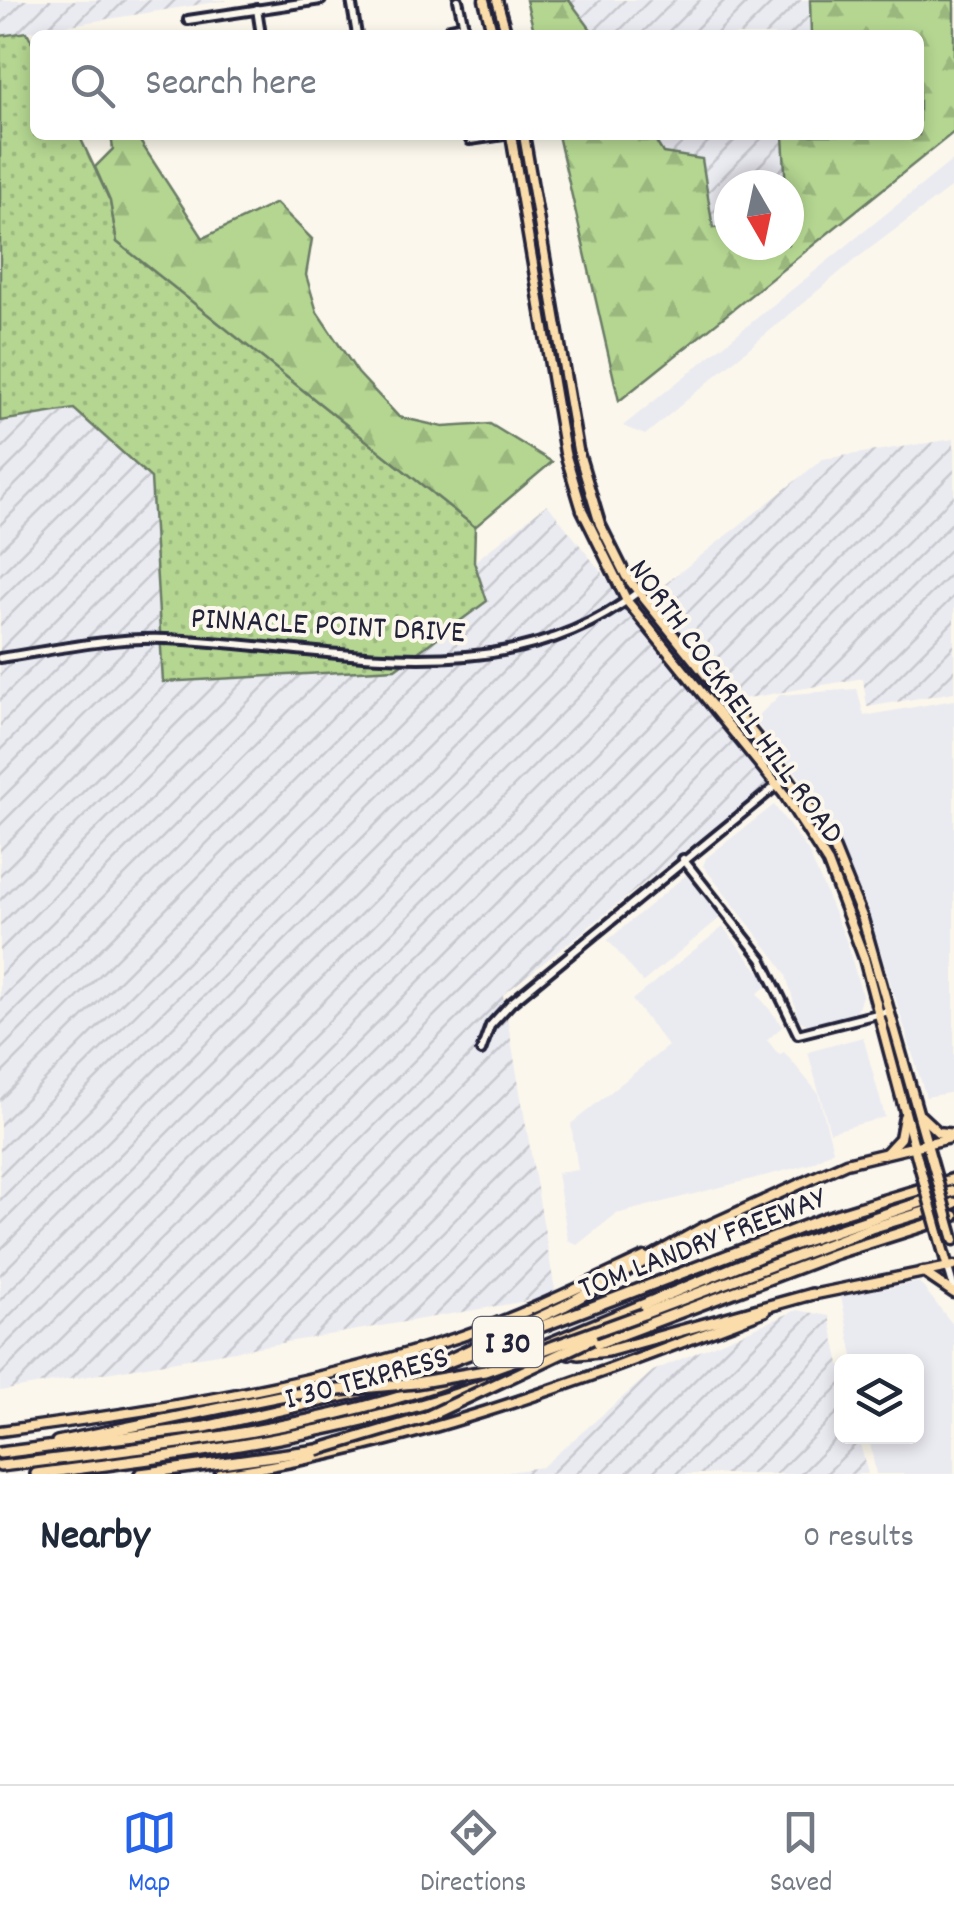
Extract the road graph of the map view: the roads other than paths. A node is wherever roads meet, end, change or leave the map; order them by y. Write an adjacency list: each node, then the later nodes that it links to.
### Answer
1 (321, 0): 6 (street)
2 (352, 0): 10 (street)
3 (458, 0): 8 (street)
4 (484, 0): 13 (main road)
5 (497, 0): 14 (main road)
6 (257, 9): 7 (street); 9 (street)
7 (188, 20)
8 (464, 25): 11 (street); 12 (street)
9 (260, 30)
10 (356, 30)
11 (450, 30)
12 (465, 30)
13 (493, 30)
14 (506, 30)
15 (509, 140): 18 (main road, NORTH COCKRELL HILL ROAD)
16 (525, 140): 17 (main road, NORTH COCKRELL HILL ROAD)
17 (638, 592): 18 (street, PINNACLE POINT DRIVE); 20 (main road, NORTH COCKRELL HILL ROAD)
18 (627, 601): 19 (street, PINNACLE POINT DRIVE); 21 (main road, NORTH COCKRELL HILL ROAD)
19 (0, 658)
20 (787, 778): 21 (street); 23 (main road, NORTH COCKRELL HILL ROAD)
21 (777, 785): 22 (street); 24 (main road, NORTH COCKRELL HILL ROAD)
22 (683, 859): 26 (street); 27 (street)
23 (855, 894): 24 (main road); 25 (main road, NORTH COCKRELL HILL ROAD)
24 (844, 898): 26 (main road, NORTH COCKRELL HILL ROAD)
25 (890, 1012): 26 (street); 28 (main road, NORTH COCKRELL HILL ROAD)
26 (879, 1014): 29 (main road, NORTH COCKRELL HILL ROAD)
27 (481, 1051)
28 (916, 1108): 30 (main road); 31 (main road, NORTH COCKRELL HILL ROAD)
29 (904, 1113): 32 (main road, NORTH COCKRELL HILL ROAD); 33 (main road)
30 (954, 1135): 31 (main road)
31 (927, 1144): 32 (main road); 37 (main road, NORTH COCKRELL HILL ROAD, bridge)
32 (914, 1147): 33 (main road); 40 (main road, NORTH COCKRELL HILL ROAD, bridge)
33 (883, 1155): 38 (main road)
34 (954, 1179): 46 (highway, TOM LANDRY FREEWAY / I 30)
35 (954, 1190): 50 (highway, I 30 TEXPRESS)
36 (954, 1204): 44 (highway)
37 (952, 1221): 39 (main road, NORTH COCKRELL HILL ROAD); 45 (highway, TOM LANDRY FREEWAY / I 30)
38 (704, 1227): 46 (highway); 47 (main road)
39 (954, 1240)
40 (951, 1267): 41 (main road); 42 (street, NORTH COCKRELL HILL ROAD)
41 (924, 1272): 42 (main road); 43 (main road)
42 (954, 1291)
43 (812, 1294): 45 (highway); 53 (main road)
44 (642, 1314): 48 (highway, bridge); 52 (highway, bridge)
45 (566, 1355): 51 (highway, TOM LANDRY FREEWAY / I 30)
46 (433, 1370): 48 (highway, TOM LANDRY FREEWAY / I 30)
47 (0, 1431)
48 (46, 1446): 49 (highway, TOM LANDRY FREEWAY / I 30)
49 (0, 1452)
50 (0, 1466)
51 (36, 1474)
52 (140, 1474)
53 (220, 1474)

